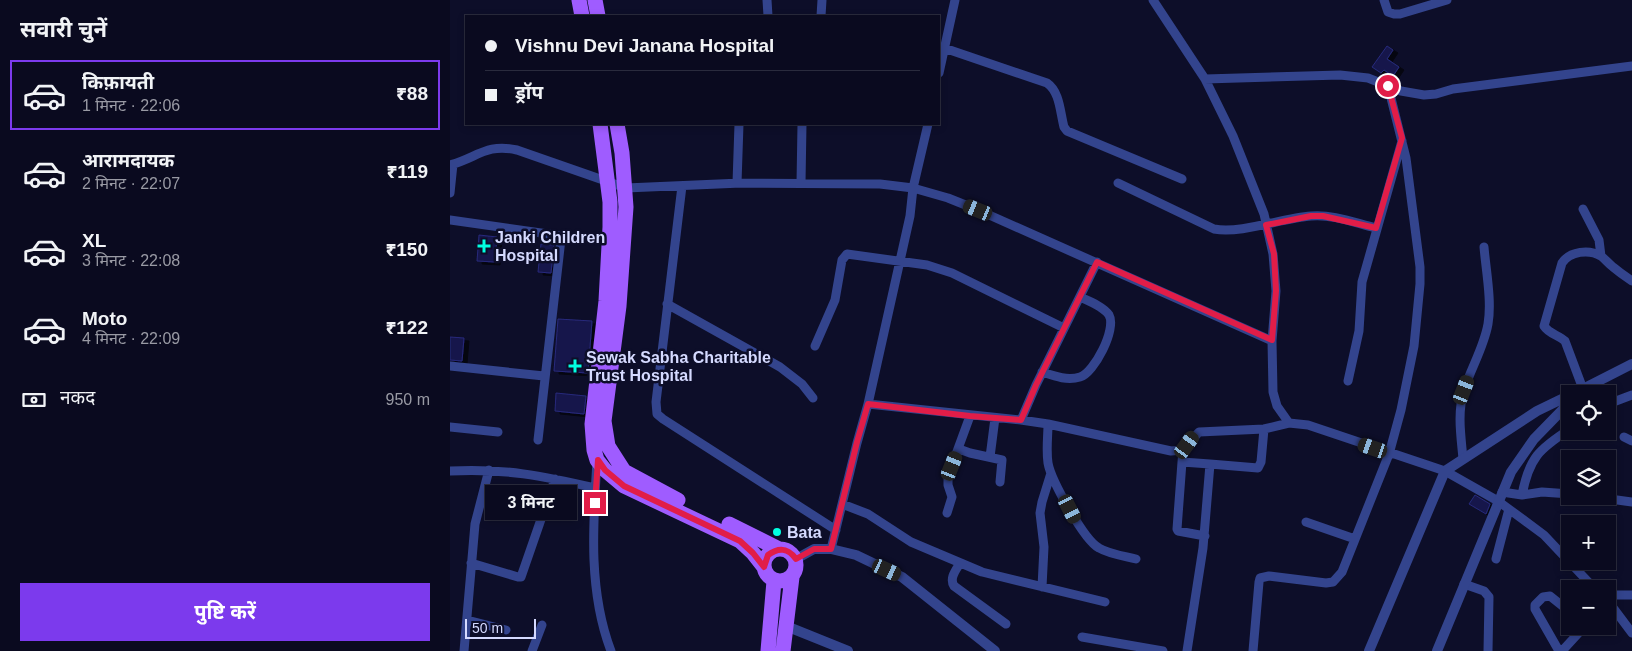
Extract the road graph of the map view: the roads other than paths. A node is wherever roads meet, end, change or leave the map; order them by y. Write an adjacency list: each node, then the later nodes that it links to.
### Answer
1 (579, 0): 9 (main road)
2 (594, 0): 10 (main road)
3 (767, 0): 11 (street)
4 (822, 0): 12 (street)
5 (955, 0): 13 (street)
6 (1153, 0): 16 (street)
7 (1384, 0): 8 (street)
8 (1446, 0)
9 (582, 15)
10 (598, 15)
11 (768, 15)
12 (821, 15)
13 (944, 48): 15 (street); 25 (street)
14 (1632, 66): 17 (street)
15 (940, 67)
16 (1205, 79): 17 (street); 36 (street)
17 (1388, 86): 23 (street)
18 (600, 125): 26 (main road)
19 (617, 125): 31 (main road)
20 (739, 125): 27 (street)
21 (802, 125): 28 (street)
22 (928, 125): 32 (street)
23 (1402, 138): 37 (street); 75 (street)
24 (452, 164): 26 (street); 33 (street)
25 (1182, 178)
26 (606, 182): 31 (street); 78 (main road)
27 (737, 183): 28 (street); 30 (street)
28 (801, 183): 32 (street)
29 (1118, 183): 36 (street)
30 (682, 186): 31 (street); 44 (street)
31 (626, 188): 100 (main road)
32 (914, 188): 40 (street); 41 (street)
33 (450, 193)
34 (1583, 209): 39 (street)
35 (450, 220): 51 (street)
36 (1266, 225): 37 (street); 46 (street)
37 (1376, 228): 52 (street)
38 (1484, 247): 77 (street)
39 (1601, 256): 42 (street); 53 (street)
40 (900, 260): 45 (street); 47 (street); 59 (street)
41 (1097, 262): 43 (street); 46 (street)
42 (1632, 281)
43 (1080, 296): 45 (street); 50 (street)
44 (667, 304): 56 (street); 97 (street)
45 (1064, 328): 50 (street)
46 (1272, 340): 66 (street)
47 (815, 346)
48 (1632, 364): 54 (street)
49 (450, 366): 51 (street)
50 (1042, 372): 64 (street)
51 (544, 376): 72 (street)
52 (1348, 381)
53 (1579, 385)
54 (1592, 385)
55 (1632, 396): 58 (street)
56 (813, 398)
57 (1561, 399): 60 (street)
58 (1616, 401)
59 (868, 404): 62 (street); 93 (street)
60 (1537, 411): 65 (street); 77 (street)
61 (1561, 411): 65 (street)
62 (970, 416): 63 (street); 73 (street)
63 (995, 418): 64 (street); 76 (street)
64 (1021, 420): 67 (street)
65 (1549, 422): 90 (street)
66 (1289, 423): 69 (street); 75 (street)
67 (1048, 424): 74 (street); 84 (street)
68 (450, 427): 70 (street)
69 (1264, 429): 74 (street); 80 (street)
70 (498, 432)
71 (1561, 435): 89 (street)
72 (538, 440)
73 (959, 449): 76 (street); 95 (street)
74 (1182, 450): 79 (street)
75 (1389, 454): 83 (street); 99 (street)
76 (990, 457): 86 (street)
77 (1464, 459): 83 (street)
78 (598, 460): 87 (street); 107 (main road)
79 (1182, 462): 80 (street); 98 (street)
80 (1210, 464): 98 (street)
81 (489, 470): 82 (street); 85 (street); 105 (street)
82 (450, 471)
83 (1445, 472): 90 (street); 137 (street)
84 (1051, 473): 103 (street); 112 (street)
85 (555, 479): 87 (street); 105 (street)
86 (1000, 482)
87 (595, 488): 129 (street)
88 (1561, 493): 89 (street)
89 (1522, 495): 90 (street)
90 (1500, 496): 94 (street); 111 (street)
91 (1616, 500): 92 (street)
92 (1632, 502)
93 (842, 504): 97 (street); 106 (street)
94 (1509, 509): 104 (street); 109 (street)
95 (947, 512)
96 (1306, 522): 99 (street)
97 (836, 530): 101 (street)
98 (1204, 536): 135 (street)
99 (1355, 539): 136 (street)
100 (780, 549): 102 (main road); 107 (main road)
101 (831, 549): 102 (street); 133 (street)
102 (796, 559): 108 (main road)
103 (1136, 559)
104 (1496, 559)
105 (471, 563): 118 (street)
106 (960, 563): 112 (street); 119 (street)
107 (764, 567): 110 (main road)
108 (792, 577): 110 (main road); 121 (main road)
109 (1586, 580)
110 (774, 581): 130 (main road)
111 (1464, 584): 138 (street); 139 (street)
112 (1042, 587): 115 (street)
113 (1632, 595): 114 (street)
114 (1616, 598)
115 (1105, 602)
116 (1561, 605): 140 (street)
117 (1616, 611): 123 (street)
118 (467, 620): 122 (street); 127 (street)
119 (1006, 624)
120 (542, 625): 128 (street)
121 (786, 626): 131 (main road); 132 (street)
122 (506, 630)
123 (1632, 634)
124 (1576, 635): 140 (street)
125 (1082, 638): 126 (street)
126 (1141, 649): 134 (street)
127 (464, 651)
128 (532, 651)
129 (611, 651)
130 (768, 651)
131 (783, 651)
132 (848, 651)
133 (994, 651)
134 (1163, 651)
135 (1187, 651)
136 (1253, 651)
137 (1370, 651)
138 (1437, 651)
139 (1488, 651)
140 (1560, 651)

